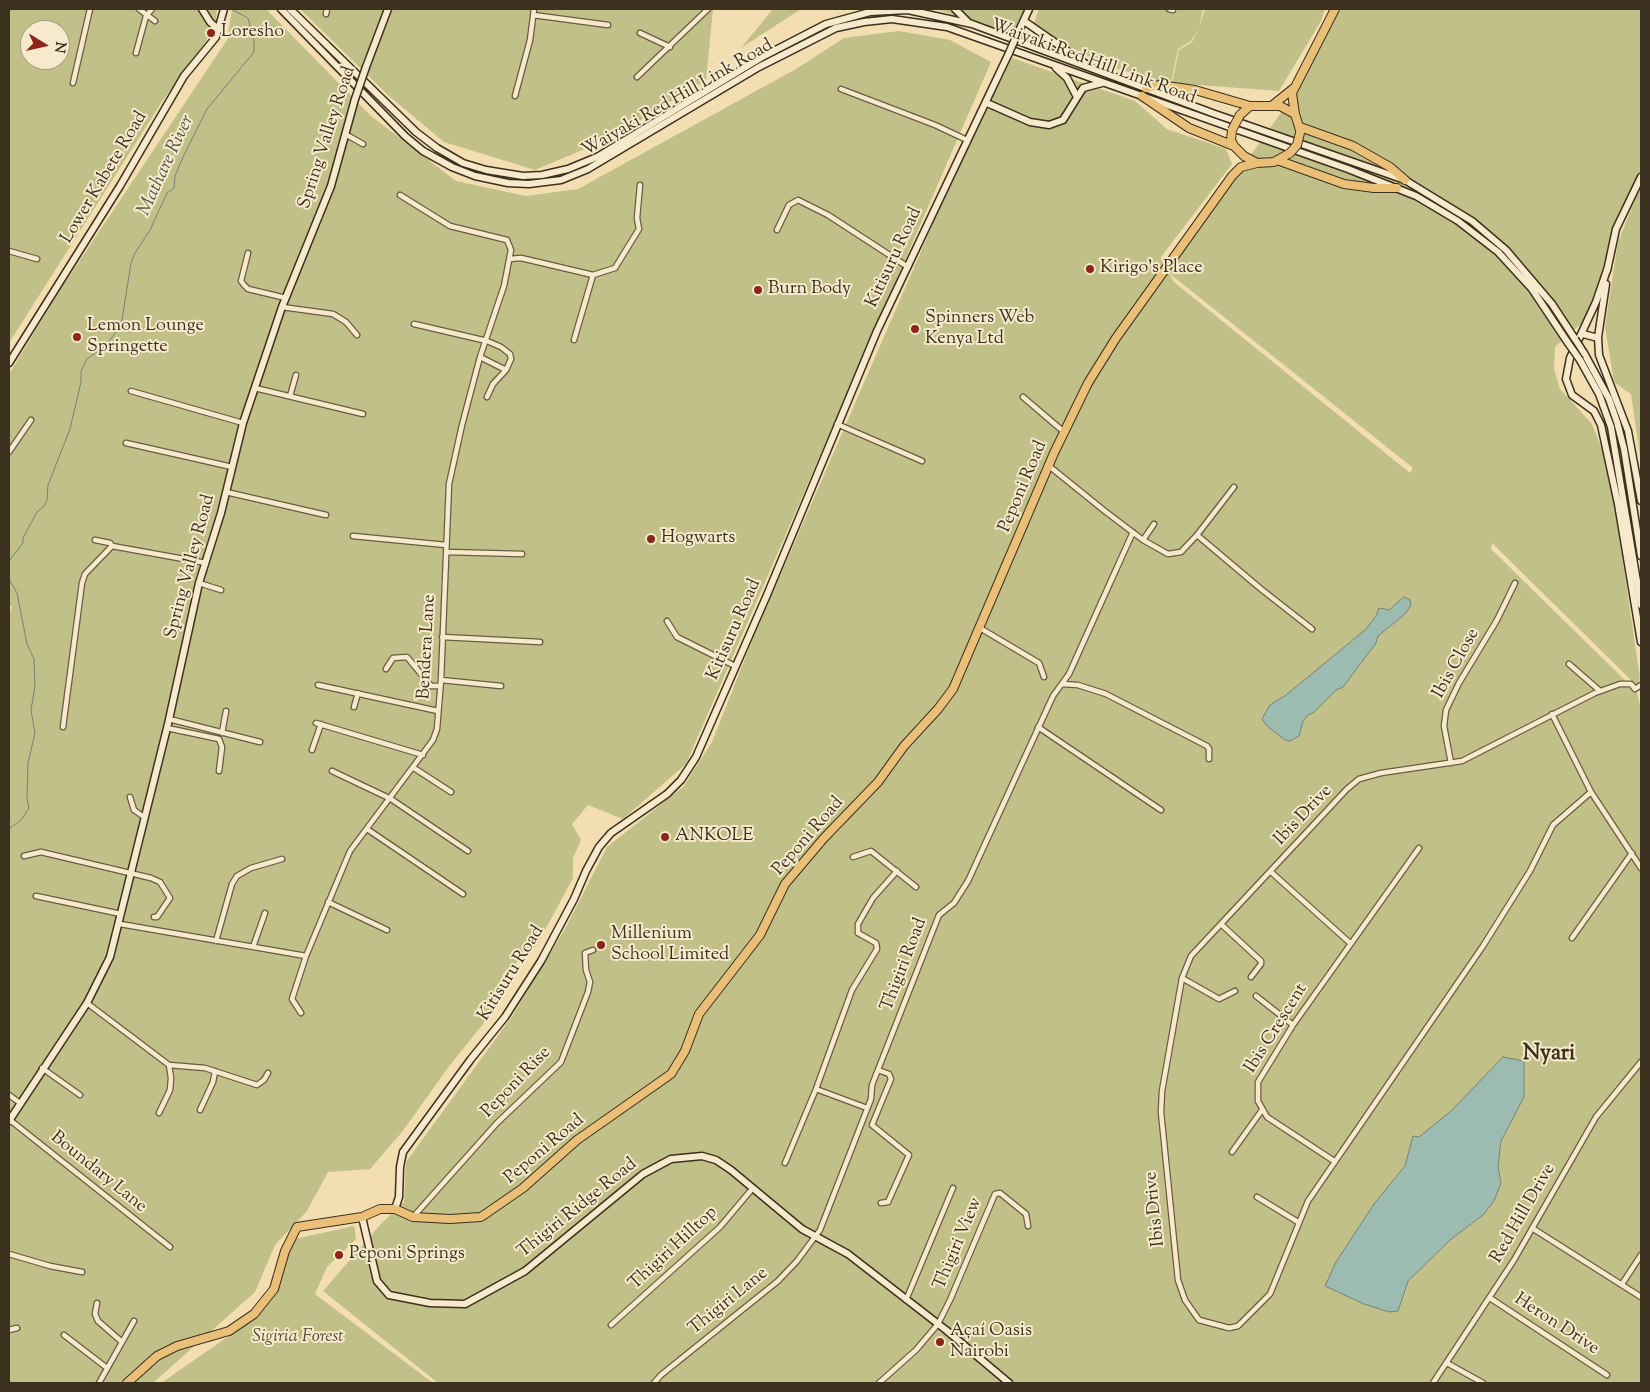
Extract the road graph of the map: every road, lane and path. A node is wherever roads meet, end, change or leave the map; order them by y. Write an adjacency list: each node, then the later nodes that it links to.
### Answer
1 (90, 9): 29 (street)
2 (139, 9): 16 (street)
3 (152, 9): 16 (street)
4 (202, 9): 21 (main road)
5 (224, 9): 21 (main road, Lower Kabete Road)
6 (280, 9): 25 (main road, Waiyaki Red Hill Link Road)
7 (290, 9): 11 (main road, Waiyaki Red Hill Link Road)
8 (388, 9): 40 (main road, Spring Valley Road, bridge)
9 (534, 9): 15 (street)
10 (708, 9): 23 (street)
11 (910, 9): 19 (main road, Waiyaki Red Hill Link Road)
12 (955, 9): 19 (main road)
13 (1029, 9): 18 (main road, Kitisuru Road)
14 (1334, 9): 30 (main road)
15 (534, 15): 20 (street); 33 (street)
16 (146, 16): 17 (street); 24 (street)
17 (155, 21)
18 (1024, 21): 26 (main road); 35 (main road, Kitisuru Road, bridge)
19 (972, 24): 26 (main road, Waiyaki Red Hill Link Road)
20 (608, 25)
21 (219, 30): 69 (main road, Lower Kabete Road)
22 (640, 33): 23 (street)
23 (670, 47): 27 (street)
24 (136, 53)
25 (1051, 64): 28 (main road, Waiyaki Red Hill Link Road); 34 (main road)
26 (1094, 70): 32 (main road, Waiyaki Red Hill Link Road)
27 (637, 77)
28 (1103, 82): 32 (main road, Waiyaki Red Hill Link Road); 34 (main road)
29 (73, 83)
30 (1294, 88): 36 (main road); 38 (main road)
31 (841, 89): 41 (street)
32 (1144, 92): 37 (main road); 43 (main road); 48 (main road, Waiyaki Red Hill Link Road); 50 (main road, Waiyaki Red Hill Link Road)
33 (515, 96)
34 (1077, 96): 35 (main road)
35 (987, 103): 41 (main road, Kitisuru Road)
36 (1274, 104): 37 (main road); 38 (main road)
37 (1250, 106): 43 (main road, bridge)
38 (1295, 114): 39 (main road)
39 (1300, 130): 44 (main road, bridge); 48 (main road)
40 (345, 134): 42 (street); 60 (main road, Spring Valley Road)
41 (967, 140): 57 (main road, Kitisuru Road)
42 (362, 144)
43 (1237, 149): 45 (main road); 46 (main road, Peponi Road)
44 (1277, 160): 45 (main road); 50 (main road)
45 (1256, 163): 46 (main road, Peponi Road)
46 (1235, 173): 81 (main road, Peponi Road)
47 (1641, 177): 58 (main road)
48 (1405, 180): 101 (main road, Waiyaki Red Hill Link Road, bridge)
49 (640, 185): 59 (street)
50 (1397, 188): 106 (main road, Waiyaki Red Hill Link Road, bridge)
51 (400, 195): 56 (street)
52 (777, 230): 57 (street)
53 (9, 251): 55 (street)
54 (248, 252): 60 (street)
55 (37, 259)
56 (510, 259): 59 (street); 67 (street, Bendera Lane)
57 (908, 267): 80 (main road, Kitisuru Road)
58 (1608, 267): 63 (main road); 65 (main road)
59 (592, 275): 66 (street)
60 (286, 298): 61 (main road, Spring Valley Road)
61 (282, 307): 64 (street); 72 (main road, Spring Valley Road)
62 (414, 324): 67 (street)
63 (1582, 334): 65 (main road); 106 (main road)
64 (357, 335)
65 (1598, 338): 89 (main road)
66 (574, 340)
67 (487, 341): 68 (street, Bendera Lane); 70 (street)
68 (480, 357): 70 (street); 97 (street, Bendera Lane)
69 (9, 364)
70 (506, 370): 75 (street)
71 (296, 375): 74 (street)
72 (255, 388): 74 (street); 79 (main road, Spring Valley Road)
73 (131, 391): 79 (street)
74 (290, 396): 77 (street)
75 (486, 397)
76 (1023, 398): 81 (street)
77 (363, 414)
78 (31, 420): 83 (street)
79 (243, 423): 86 (main road, Spring Valley Road)
80 (837, 424): 84 (street); 114 (main road, Kitisuru Road)
81 (1064, 432): 85 (main road, Peponi Road)
82 (126, 443): 86 (street)
83 (9, 452)
84 (922, 461)
85 (1049, 466): 92 (street); 108 (main road, Peponi Road)
86 (232, 467): 88 (main road, Spring Valley Road)
87 (1234, 486): 93 (street)
88 (226, 492): 90 (street); 102 (main road, Spring Valley Road)
89 (1641, 501)
90 (326, 515)
91 (1154, 524): 96 (street)
92 (1133, 532): 96 (street); 118 (street, Thigiri Road)
93 (1197, 535): 96 (street); 109 (street)
94 (353, 536): 97 (street)
95 (95, 540): 98 (street)
96 (1144, 540)
97 (446, 545): 99 (street, Bendera Lane)
98 (112, 546): 102 (street); 132 (street)
99 (446, 552): 100 (street); 110 (street, Bendera Lane)
100 (522, 554)
101 (1641, 556)
102 (206, 562): 103 (main road, Spring Valley Road)
103 (199, 583): 105 (street); 131 (main road, Spring Valley Road)
104 (1515, 583): 140 (street, Ibis Close)
105 (221, 590)
106 (1639, 604): 112 (main road)
107 (667, 621): 114 (street)
108 (980, 628): 116 (street); 207 (main road, Peponi Road)
109 (1312, 628)
110 (442, 637): 111 (street); 117 (street, Bendera Lane)
111 (540, 642)
112 (1641, 642)
113 (1570, 664): 124 (street)
114 (735, 666): 206 (main road, Kitisuru Road)
115 (386, 668): 121 (street)
116 (1044, 677)
117 (441, 680): 121 (street, Bendera Lane); 122 (street)
118 (1062, 684): 133 (street, Thigiri Road); 139 (street)
119 (318, 685): 126 (street)
120 (1641, 685): 123 (street)
121 (440, 686): 129 (street, Bendera Lane)
122 (501, 686)
123 (1636, 689): 124 (street, Ibis Drive); 125 (street, Ibis Drive)
124 (1600, 691): 130 (street, Ibis Drive)
125 (1641, 691)
126 (358, 693): 127 (street); 129 (street)
127 (354, 707)
128 (226, 711): 135 (street)
129 (438, 711): 138 (street, Bendera Lane)
130 (1552, 714): 140 (street, Ibis Drive); 145 (street)
131 (169, 720): 134 (main road, Spring Valley Road); 135 (street)
132 (63, 727)
133 (1038, 727): 148 (street); 187 (street, Thigiri Road)
134 (167, 728): 142 (street); 149 (main road, Spring Valley Road)
135 (222, 733): 136 (street)
136 (260, 742)
137 (312, 750): 138 (street)
138 (423, 756): 141 (street, Bendera Lane)
139 (1209, 759)
140 (1451, 763): 159 (street, Ibis Drive)
141 (414, 768): 144 (street); 147 (street, Bendera Lane)
142 (219, 771)
143 (332, 771): 147 (street)
144 (450, 792)
145 (1591, 792): 153 (street); 200 (street, Ibis Drive)
146 (130, 797): 149 (street)
147 (390, 799): 150 (street, Bendera Lane); 152 (street)
148 (1160, 810)
149 (144, 817): 160 (main road, Spring Valley Road)
150 (367, 829): 162 (street); 164 (street, Bendera Lane)
151 (1419, 848): 173 (street, Ibis Crescent)
152 (468, 851)
153 (1632, 853): 157 (street); 171 (street)
154 (24, 856): 160 (street)
155 (853, 857): 158 (street)
156 (282, 858): 172 (street)
157 (1641, 868)
158 (896, 871): 161 (street); 190 (street)
159 (1271, 872): 169 (street, Ibis Drive); 173 (street)
160 (132, 873): 166 (main road, Spring Valley Road); 167 (street)
161 (916, 887)
162 (463, 894)
163 (36, 896): 166 (street)
164 (328, 902): 170 (street); 176 (street, Bendera Lane)
165 (265, 913): 174 (street)
166 (121, 914): 168 (main road, Spring Valley Road)
167 (154, 917)
168 (120, 924): 172 (street); 181 (main road, Spring Valley Road)
169 (1222, 926): 177 (street); 178 (street, Ibis Drive)
170 (388, 930)
171 (1572, 938)
172 (216, 940): 174 (street)
173 (1350, 943): 183 (street, Ibis Crescent)
174 (253, 947): 176 (street)
175 (592, 950): 207 (street, Peponi Rise)
176 (306, 956): 182 (street, Bendera Lane)
177 (1251, 977)
178 (1182, 978): 179 (street); 209 (street, Ibis Drive)
179 (1235, 991)
180 (1256, 996): 183 (street)
181 (87, 1003): 185 (street); 186 (main road, Spring Valley Road)
182 (301, 1013)
183 (1293, 1025): 196 (street, Ibis Crescent)
184 (1641, 1062): 211 (street, Red Hill Drive)
185 (169, 1065): 188 (street); 197 (street)
186 (42, 1068): 192 (street); 193 (main road, Spring Valley Road)
187 (878, 1070): 194 (street, Thigiri Road); 205 (street)
188 (215, 1071): 189 (street); 195 (street)
189 (268, 1073)
190 (816, 1089): 194 (street); 201 (street)
191 (9, 1094): 193 (street)
192 (80, 1095)
193 (20, 1103): 198 (main road, Spring Valley Road)
194 (867, 1108): 212 (street, Thigiri Road)
195 (200, 1110)
196 (1262, 1110): 199 (street); 200 (street)
197 (159, 1113)
198 (9, 1120): 213 (street, Boundary Lane)
199 (1232, 1152)
200 (1334, 1161): 209 (street, Ibis Drive)
201 (785, 1163)
202 (953, 1188): 220 (street)
203 (752, 1189): 208 (main road, Thigiri Ridge Road); 212 (main road, Thigiri Ridge Road); 224 (street, Thigiri Hilltop)
204 (1257, 1197): 209 (street)
205 (881, 1203)
206 (395, 1209): 207 (main road, Peponi Road); 208 (main road)
207 (413, 1216)
208 (362, 1217): 233 (main road)
209 (1298, 1222)
210 (1028, 1226): 223 (street, Thigiri View)
211 (1532, 1228): 217 (street); 219 (street, Red Hill Drive)
212 (816, 1238): 220 (main road, Thigiri Ridge Road); 234 (street, Thigiri Lane)
213 (170, 1247)
214 (9, 1254): 216 (street)
215 (1641, 1255): 217 (street)
216 (82, 1272)
217 (1622, 1284): 218 (street)
218 (1641, 1297)
219 (1490, 1298): 229 (street, Red Hill Drive); 231 (street, Heron Drive)
220 (906, 1300): 223 (main road, Thigiri Ridge Road)
221 (97, 1303): 228 (street)
222 (134, 1322): 228 (street)
223 (938, 1324): 235 (street); 236 (main road, Thigiri Ridge Road)
224 (611, 1325)
225 (17, 1328): 226 (street)
226 (9, 1330)
227 (64, 1335): 230 (street)
228 (122, 1342): 230 (street)
229 (1447, 1363): 237 (street, Red Hill Drive); 238 (street)
230 (106, 1368): 232 (street)
231 (1607, 1375)
232 (100, 1383)
233 (127, 1383)
234 (654, 1383)
235 (879, 1383)
236 (1009, 1383)
237 (1433, 1383)
238 (1483, 1383)

